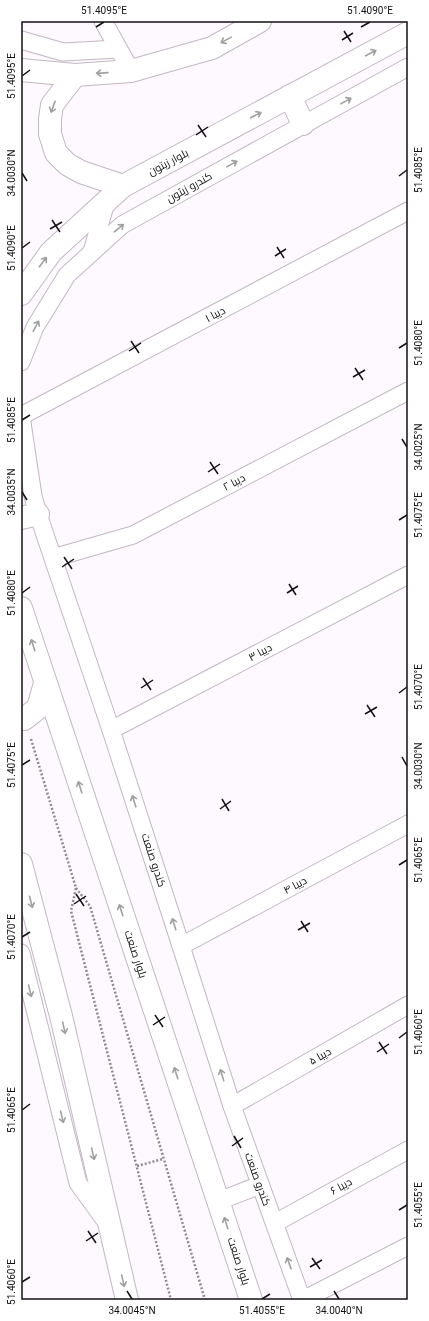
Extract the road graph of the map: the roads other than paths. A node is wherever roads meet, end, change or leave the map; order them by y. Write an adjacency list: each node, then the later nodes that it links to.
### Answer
1 (103, 21): 5 (street)
2 (260, 21): 8 (main road, one-way to 8)
3 (408, 32): 10 (main road, بلوار زیتون, one-way to 3)
4 (21, 40): 5 (street)
5 (118, 49): 8 (street)
6 (408, 67): 11 (street, کندرو زیتون, one-way to 6)
7 (21, 70): 9 (main road)
8 (131, 72): 9 (main road, one-way to 9)
9 (75, 75): 12 (main road, one-way to 12)
10 (290, 96): 11 (main road); 12 (main road, بلوار زیتون, one-way to 10)
11 (303, 124): 15 (street, کندرو زیتون, one-way to 11)
12 (123, 186): 13 (main road, بلوار زیتون)
13 (106, 202): 15 (street); 16 (main road, بلوار زیتون, one-way to 13)
14 (408, 211): 19 (street, دیبا ۱)
15 (92, 252): 17 (street, کندرو زیتون, one-way to 15)
16 (21, 294)
17 (21, 362)
18 (408, 391): 21 (street, دیبا ۲)
19 (21, 416): 20 (street, کندرو صنعت)
20 (30, 516): 21 (street, کندرو صنعت)
21 (53, 558): 26 (street, کندرو صنعت)
22 (408, 575): 26 (street, دیبا ۳)
23 (21, 608): 24 (main road, بلوار صنعت, one-way to 23)
24 (45, 683): 25 (main road); 35 (main road, بلوار صنعت, one-way to 24)
25 (25, 727)
26 (111, 730): 29 (street, کندرو صنعت, one-way to 26)
27 (408, 824): 29 (street, دیبا ۴)
28 (21, 864): 37 (main road, one-way to 37)
29 (181, 946): 32 (street, کندرو صنعت, one-way to 29)
30 (21, 953): 37 (street, one-way to 37)
31 (408, 1005): 32 (street, دیبا ۵)
32 (232, 1106): 34 (street, کندرو صنعت)
33 (408, 1150): 36 (street, دیبا ۶)
34 (260, 1185): 35 (street); 36 (street, کندرو صنعت)
35 (219, 1201): 40 (main road, بلوار صنعت, one-way to 35)
36 (275, 1223): 41 (street, کندرو صنعت, one-way to 36)
37 (110, 1228): 39 (main road, one-way to 39)
38 (408, 1246): 41 (street)
39 (127, 1300)
40 (252, 1300)
41 (302, 1300)

